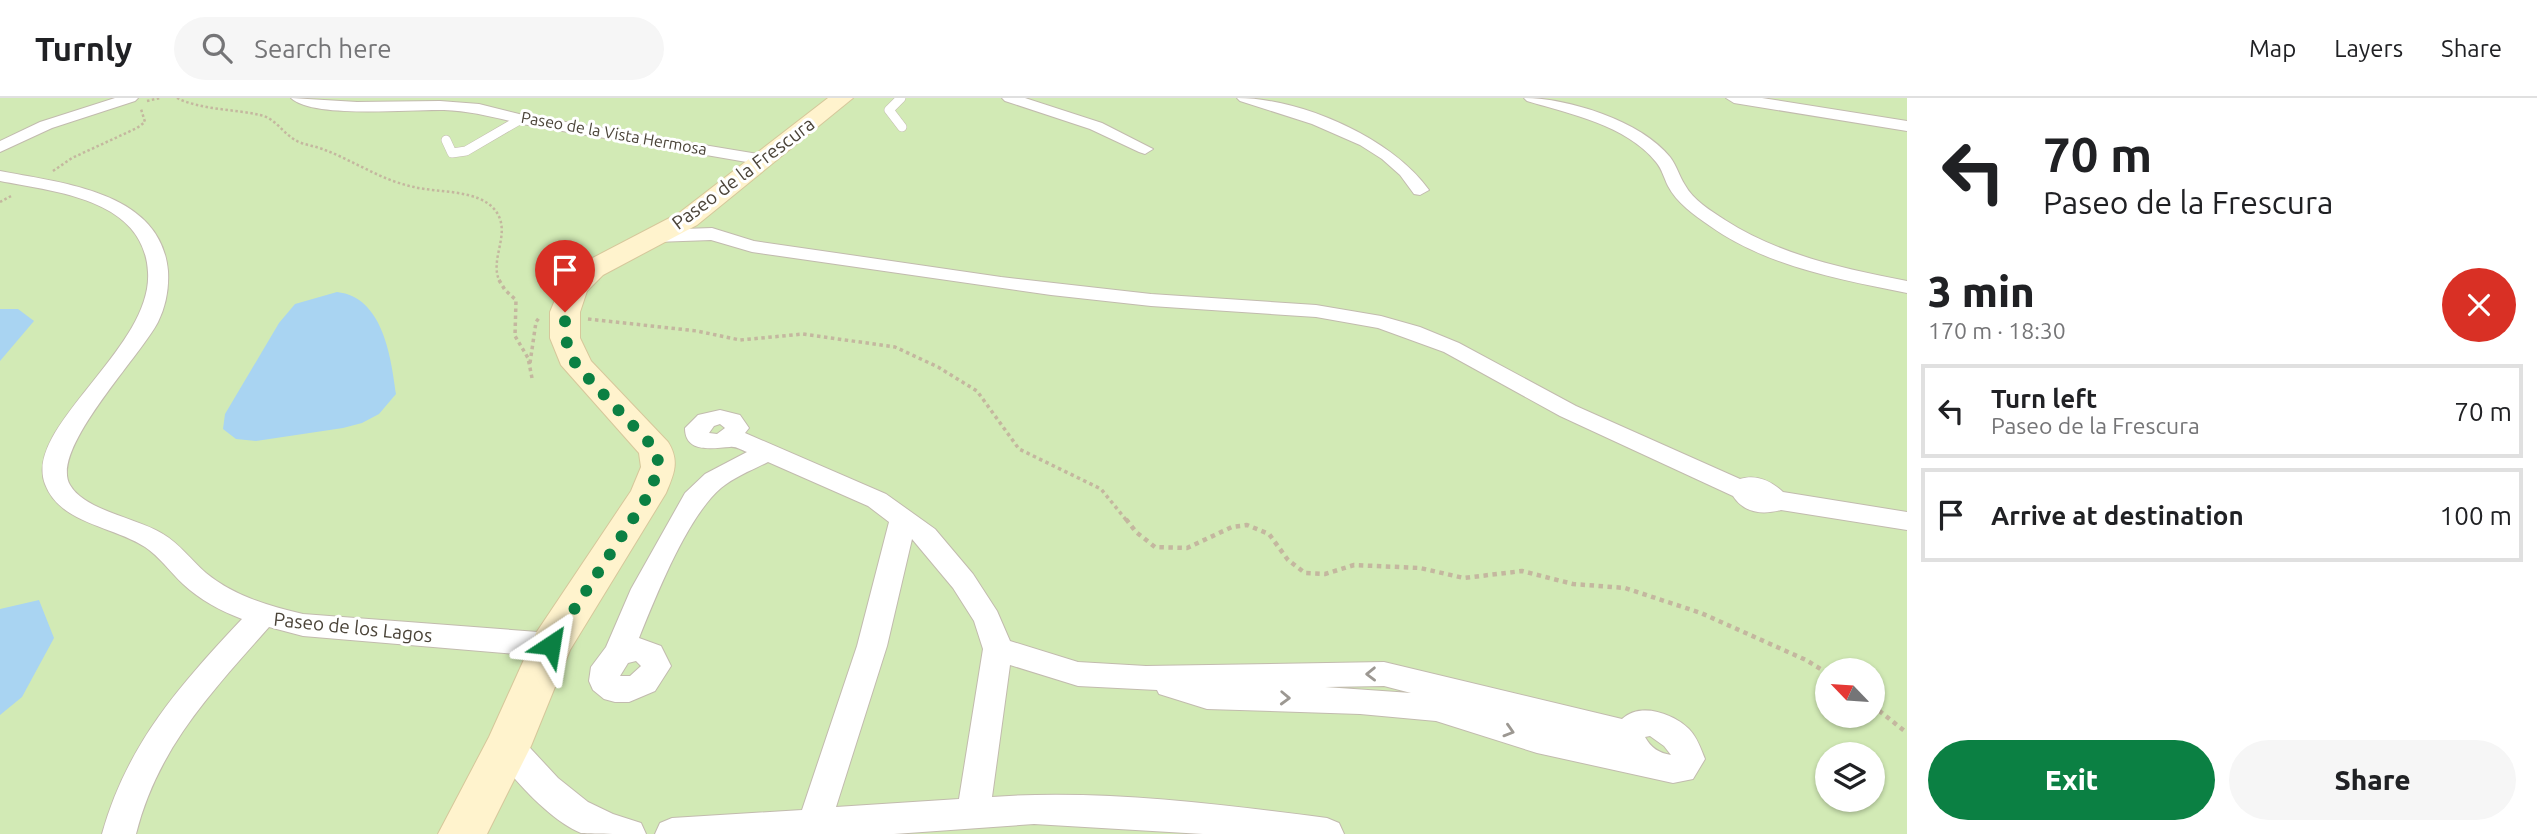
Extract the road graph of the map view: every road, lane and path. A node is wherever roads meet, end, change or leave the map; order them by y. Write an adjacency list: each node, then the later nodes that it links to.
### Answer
1 (130, 98): 15 (street)
2 (160, 98): 19 (path)
3 (177, 98): 24 (path)
4 (299, 98): 11 (street, Paseo de la Vista Hermosa)
5 (842, 98): 17 (street, Paseo de la Frescura)
6 (901, 98): 13 (lane)
7 (1010, 98): 16 (street)
8 (1245, 98): 20 (street)
9 (1531, 98): 22 (street)
10 (1734, 98): 12 (street)
11 (521, 119): 14 (lane); 17 (street, Paseo de la Vista Hermosa)
12 (1907, 126)
13 (902, 127)
14 (446, 139)
15 (0, 147)
16 (1145, 149)
17 (764, 160): 21 (street, Paseo de la Frescura)
18 (0, 176): 19 (street, Paseo de los Lagos)
19 (33, 183): 29 (street, Paseo de los Lagos)
20 (1420, 190)
21 (700, 226): 23 (street, Paseo de la Frescura); 28 (street)
22 (1907, 287)
23 (565, 315): 30 (street); 33 (path)
24 (532, 377)
25 (733, 437): 26 (street)
26 (768, 451): 27 (street); 32 (street)
27 (903, 520): 31 (street); 42 (street)
28 (1907, 521)
29 (262, 617): 30 (street, Paseo de los Lagos); 44 (street)
30 (551, 645): 38 (street)
31 (998, 649): 34 (street); 40 (street)
32 (618, 654)
33 (1815, 666)
34 (1426, 695): 37 (street); 39 (street, one-way to 39)
35 (1885, 715): 36 (path)
36 (1907, 733)
37 (1628, 734): 39 (street); 39 (street)
38 (508, 746): 43 (street); 45 (street)
39 (1646, 762)
40 (973, 815): 41 (street); 42 (street)
41 (1077, 823): 47 (street)
42 (814, 824): 46 (street)
43 (612, 833)
44 (119, 834)
45 (462, 834)
46 (673, 834)
47 (1327, 834)

